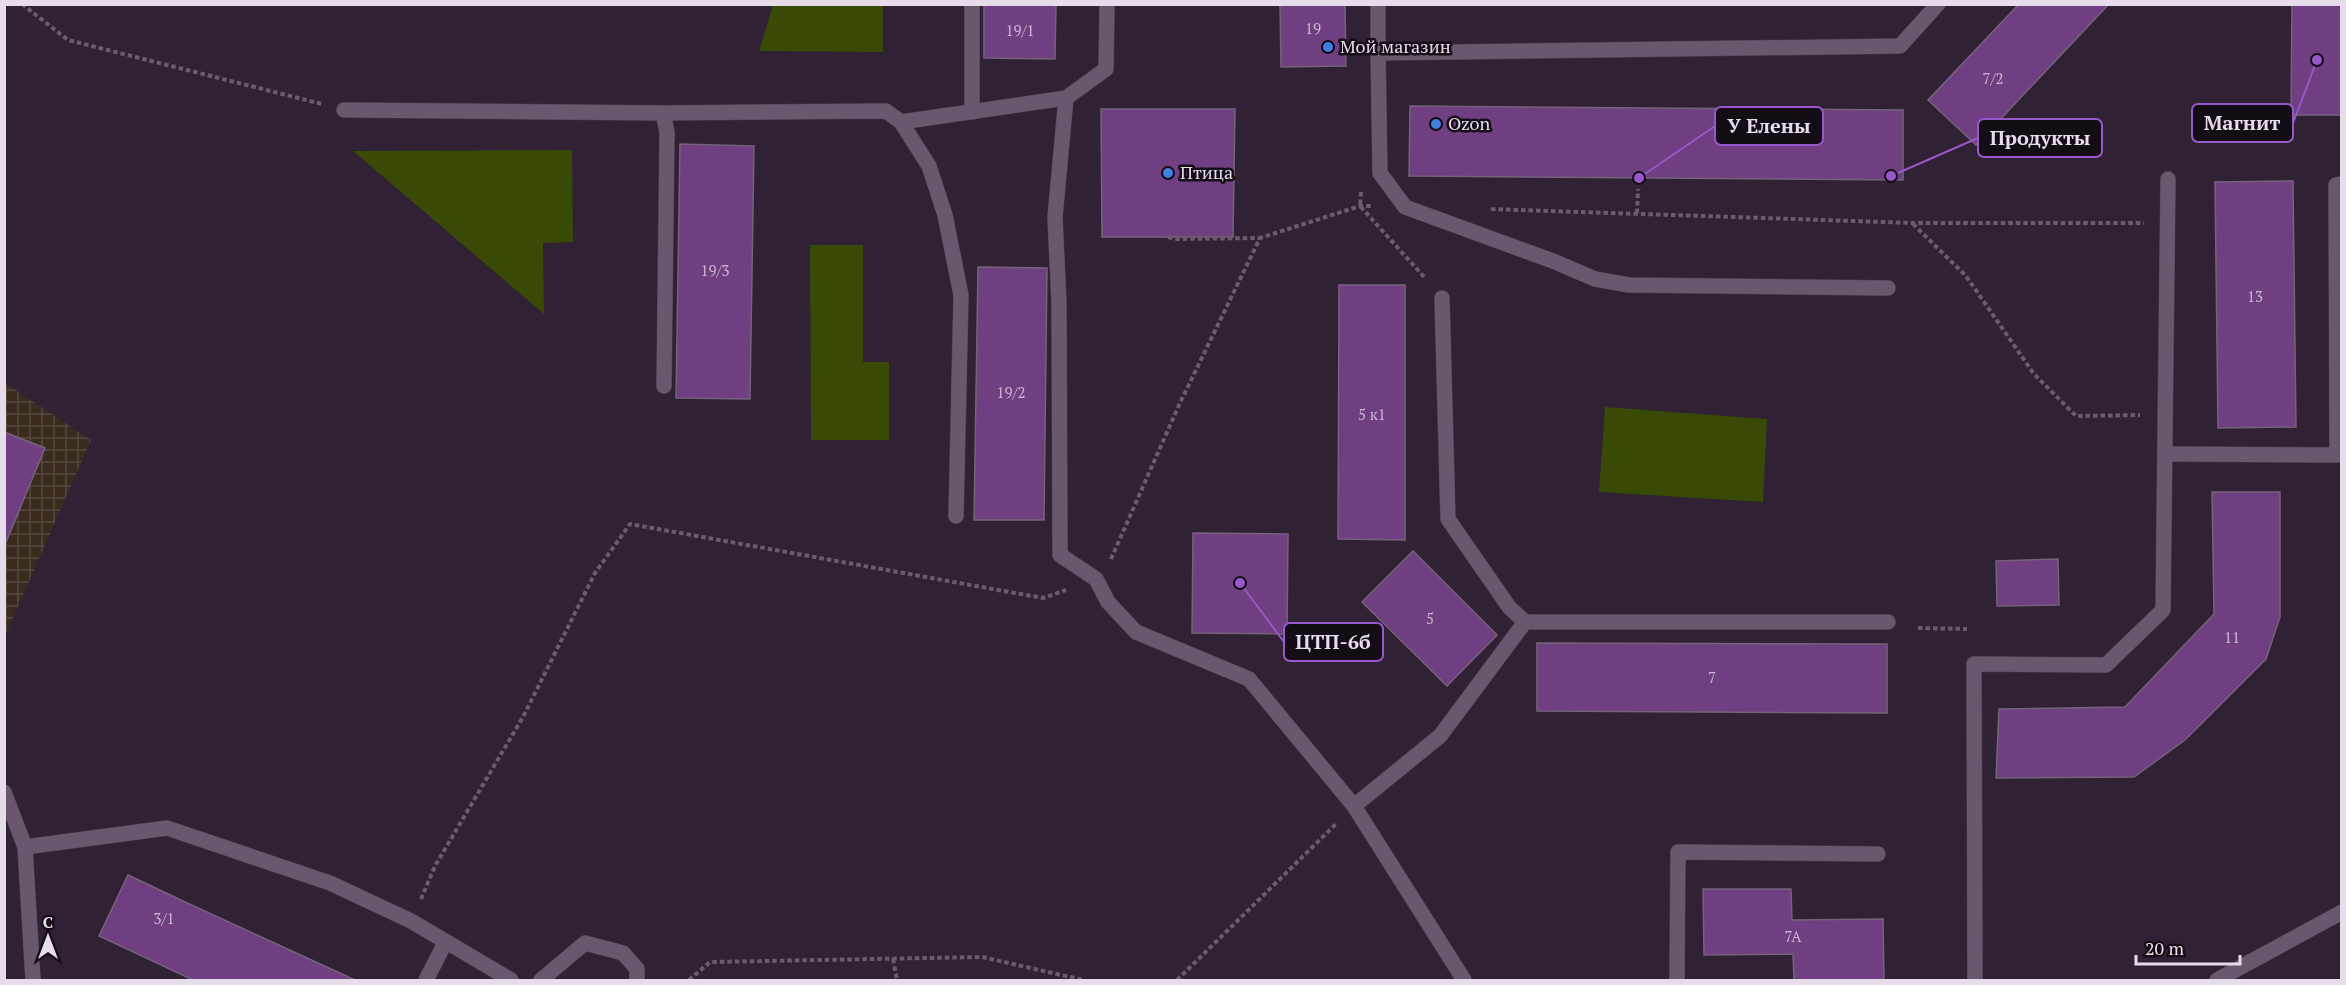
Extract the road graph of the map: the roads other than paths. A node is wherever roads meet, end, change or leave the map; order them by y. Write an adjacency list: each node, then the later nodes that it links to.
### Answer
1 (972, 4): 8 (street)
2 (1107, 4): 6 (street)
3 (1378, 4): 5 (street)
4 (1938, 4): 5 (street)
5 (1378, 52): 13 (street)
6 (1066, 98): 8 (street); 21 (street)
7 (344, 110): 9 (street)
8 (972, 112): 10 (street)
9 (663, 113): 10 (street); 15 (street)
10 (901, 122): 17 (street)
11 (2168, 179): 16 (street)
12 (2342, 184): 16 (street)
13 (1888, 288)
14 (1442, 298): 18 (street)
15 (664, 386)
16 (2167, 454): 34 (street)
17 (956, 516)
18 (1525, 622): 19 (street); 21 (street)
19 (1888, 622)
20 (4, 792): 22 (street)
21 (1354, 806): 32 (street)
22 (10, 821): 23 (street)
23 (25, 847): 26 (street); 27 (street)
24 (1878, 854): 33 (street)
25 (2342, 912): 35 (street)
26 (445, 943): 28 (street); 29 (street)
27 (33, 981)
28 (426, 981)
29 (511, 981)
30 (541, 981): 31 (street)
31 (637, 981)
32 (1464, 981)
33 (1677, 981)
34 (1975, 981)
35 (2217, 981)

